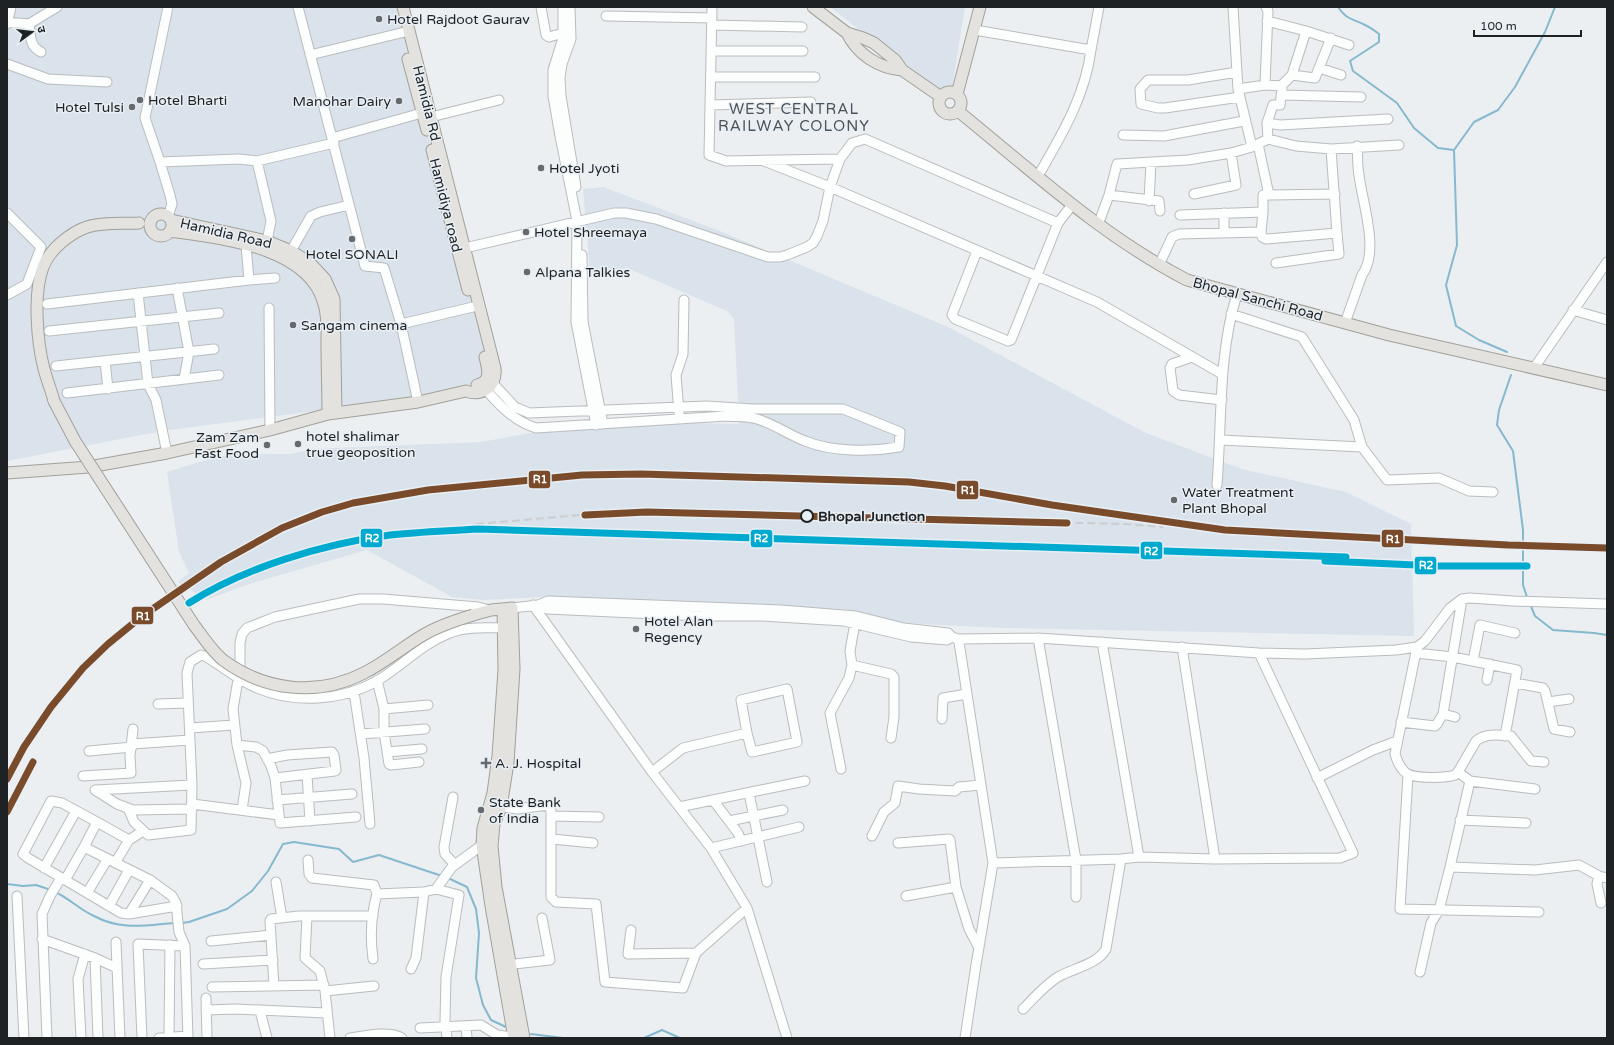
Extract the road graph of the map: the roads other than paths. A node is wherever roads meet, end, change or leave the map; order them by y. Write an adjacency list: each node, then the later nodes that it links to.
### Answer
1 (11, 7): 19 (street)
2 (56, 7): 20 (street)
3 (168, 7): 66 (street)
4 (298, 7): 32 (street)
5 (395, 7): 24 (main road, Hamidiya road)
6 (403, 7): 24 (main road)
7 (541, 7): 25 (street)
8 (563, 7): 25 (street)
9 (570, 7): 83 (street)
10 (712, 7): 18 (street)
11 (813, 7): 45 (main road)
12 (980, 7): 22 (main road)
13 (1099, 7): 28 (street)
14 (1233, 7): 35 (street)
15 (1266, 7): 17 (street)
16 (606, 16): 18 (street)
17 (1267, 21): 23 (street); 41 (street)
18 (712, 22): 21 (street); 29 (street)
19 (7, 23): 20 (street)
20 (29, 24): 31 (street)
21 (802, 27)
22 (975, 30): 28 (street); 44 (main road)
23 (1306, 31): 26 (street); 36 (street)
24 (405, 32): 32 (street); 51 (main road, Hamidiya road)
25 (564, 33): 83 (street)
26 (1331, 38): 27 (street); 34 (street)
27 (1350, 45)
28 (1091, 50): 68 (street)
29 (711, 51): 30 (street); 38 (street)
30 (803, 51)
31 (41, 52)
32 (310, 55): 57 (street)
33 (7, 64): 40 (street)
34 (1319, 68): 36 (street); 37 (street)
35 (1237, 72): 43 (street); 43 (street)
36 (1292, 75): 42 (street)
37 (1342, 75)
38 (711, 77): 39 (street); 49 (street)
39 (815, 77)
40 (107, 82)
41 (1265, 85): 42 (street); 43 (street)
42 (1282, 90): 46 (street); 54 (street)
43 (1239, 93): 53 (street)
44 (957, 94): 45 (main road); 50 (main road)
45 (941, 97): 50 (main road)
46 (1361, 97)
47 (499, 100): 51 (street)
48 (812, 102): 49 (street)
49 (710, 105): 65 (street)
50 (958, 111): 68 (main road, Bhopal Sanchi Road)
51 (427, 113): 57 (street); 94 (main road, Hamidiya road)
52 (1388, 119): 54 (street)
53 (1244, 120): 55 (street); 59 (street)
54 (1267, 123): 56 (street)
55 (1123, 135)
56 (1268, 139): 59 (street); 61 (street)
57 (333, 141): 64 (street); 75 (street)
58 (1399, 145): 60 (street)
59 (1255, 146): 62 (street); 73 (street)
60 (1357, 146): 61 (street); 118 (street)
61 (1331, 149): 71 (street)
62 (1231, 153): 67 (street); 70 (street)
63 (840, 159): 65 (street); 69 (street); 86 (street)
64 (257, 161): 66 (street); 92 (street)
65 (764, 161): 69 (street)
66 (160, 162): 84 (street)
67 (1151, 163): 72 (street); 74 (street)
68 (1038, 176): 76 (main road, Bhopal Sanchi Road)
69 (830, 187): 83 (street); 96 (street)
70 (1194, 194)
71 (1335, 194): 73 (street); 91 (street)
72 (1109, 195): 74 (street); 87 (street)
73 (1269, 195): 78 (street)
74 (1149, 201): 77 (street)
75 (349, 205): 95 (street); 119 (street)
76 (1072, 205): 86 (street); 87 (main road, Bhopal Sanchi Road)
77 (1160, 211)
78 (1263, 212): 80 (street); 90 (street)
79 (7, 213): 106 (street)
80 (1224, 214): 81 (street); 89 (street)
81 (1180, 215)
82 (152, 218): 84 (main road); 85 (main road); 88 (main road)
83 (580, 220): 94 (street); 139 (street)
84 (170, 222): 88 (main road); 92 (main road, Hamidia Road); 93 (main road, Hamidia Road)
85 (139, 223): 88 (main road); 155 (main road, bridge)
86 (1058, 223): 100 (street)
87 (1098, 225): 99 (main road, Bhopal Sanchi Road)
88 (150, 230)
89 (1224, 232): 90 (street); 99 (street)
90 (1261, 232): 91 (street)
91 (1337, 233): 98 (street)
92 (267, 241): 95 (main road, Hamidia Road)
93 (246, 245): 102 (street); 107 (main road, Hamidia Road)
94 (461, 250): 110 (main road, Hamidiya road); 132 (main road)
95 (291, 251): 107 (main road, Hamidia Road)
96 (976, 251): 100 (street); 100 (street)
97 (1607, 262): 112 (street)
98 (1276, 263)
99 (1159, 265): 105 (main road, Bhopal Sanchi Road)
100 (1037, 277): 124 (street)
101 (274, 278): 102 (street)
102 (249, 280): 103 (street)
103 (177, 288): 104 (street); 115 (street)
104 (138, 293): 109 (street); 116 (street)
105 (1237, 294): 114 (street); 118 (main road, Bhopal Sanchi Road)
106 (7, 295)
107 (328, 297): 141 (main road, Hamidia Road)
108 (684, 300): 138 (street)
109 (47, 304)
110 (473, 307): 119 (street); 132 (main road, Hamidiya road)
111 (269, 308): 144 (street)
112 (1573, 310): 117 (street); 127 (street)
113 (219, 313): 115 (street)
114 (1231, 314): 128 (street); 146 (street)
115 (182, 316): 116 (street); 122 (street)
116 (141, 320): 120 (street); 123 (street)
117 (1607, 320)
118 (1345, 323): 127 (main road, Bhopal Sanchi Road)
119 (401, 324): 137 (street)
120 (49, 331)
121 (214, 349): 122 (street)
122 (190, 352): 123 (street); 130 (street)
123 (145, 357): 125 (street); 131 (street)
124 (1192, 357): 128 (street); 136 (street)
125 (105, 361): 126 (street); 134 (street)
126 (56, 366)
127 (1534, 368): 133 (main road, Bhopal Sanchi Road)
128 (1222, 374): 136 (street)
129 (219, 375): 130 (street)
130 (184, 379): 131 (street)
131 (148, 384): 134 (street); 147 (street)
132 (487, 384): 137 (main road); 139 (street); 143 (street)
133 (1607, 385)
134 (108, 389): 135 (street)
135 (67, 393)
136 (1222, 400): 145 (street)
137 (418, 402): 141 (main road)
138 (678, 408): 139 (street); 140 (street); 142 (street)
139 (597, 410): 143 (street)
140 (735, 412): 140 (street); 142 (street)
141 (332, 414): 144 (main road)
142 (679, 418): 143 (street)
143 (600, 425)
144 (270, 430): 147 (main road)
145 (1221, 440): 146 (street); 149 (street)
146 (1362, 447): 150 (street)
147 (167, 453): 148 (main road)
148 (7, 473)
149 (1217, 485)
150 (1493, 492)
151 (1462, 599): 152 (street); 163 (street); 165 (street)
152 (1607, 604)
153 (535, 605): 154 (street); 156 (street); 207 (street)
154 (508, 609): 155 (main road); 157 (main road); 169 (main road)
155 (491, 610): 170 (street)
156 (855, 620): 159 (street); 168 (street)
157 (504, 628): 169 (main road); 171 (street)
158 (1515, 633): 166 (street)
159 (955, 638): 160 (street); 175 (street)
160 (1038, 638): 161 (street); 259 (street)
161 (1102, 642): 162 (street); 255 (street)
162 (1182, 647): 164 (street); 257 (street)
163 (1417, 650): 164 (street); 165 (street); 185 (street)
164 (1258, 652): 213 (street)
165 (1453, 657): 166 (street); 182 (street)
166 (1473, 661): 167 (street)
167 (1490, 664): 172 (street); 173 (street)
168 (852, 665): 195 (street); 206 (street)
169 (509, 670): 225 (main road)
170 (239, 677): 174 (street); 177 (street); 186 (street)
171 (377, 680): 174 (street); 181 (street)
172 (1487, 680)
173 (1515, 684): 178 (street); 194 (street)
174 (354, 692): 193 (street)
175 (967, 694): 184 (street); 217 (street)
176 (1569, 699): 178 (street)
177 (188, 702): 179 (street); 187 (street)
178 (1548, 702): 191 (street)
179 (158, 704)
180 (428, 705): 181 (street)
181 (384, 709): 190 (street)
182 (1442, 714): 183 (street); 185 (street)
183 (1455, 717)
184 (942, 719)
185 (1401, 722): 197 (street)
186 (234, 726): 187 (street); 198 (street)
187 (190, 728): 196 (street)
188 (425, 729): 190 (street)
189 (133, 730): 199 (street)
190 (384, 732): 193 (street); 202 (street)
191 (1570, 732)
192 (747, 733): 192 (street); 207 (street)
193 (361, 734): 241 (street)
194 (1505, 736): 205 (street); 208 (street)
195 (891, 738)
196 (190, 740): 199 (street); 216 (street)
197 (1397, 740): 210 (street); 213 (street)
198 (237, 745): 203 (street); 229 (street)
199 (132, 746): 201 (street); 211 (street)
200 (422, 749): 202 (street)
201 (89, 751)
202 (387, 752): 204 (street)
203 (267, 759): 209 (street); 212 (street)
204 (419, 762)
205 (1544, 762)
206 (841, 769)
207 (652, 772): 227 (street)
208 (1458, 772): 210 (street); 215 (street)
209 (307, 775): 212 (street); 222 (street)
210 (1408, 775): 283 (street)
211 (83, 776)
212 (275, 778): 223 (street)
213 (1317, 778): 257 (street)
214 (805, 781): 219 (street)
215 (1470, 781): 218 (street); 237 (street)
216 (192, 785): 226 (street); 228 (street)
217 (981, 785): 246 (street); 261 (street)
218 (1535, 789)
219 (749, 793): 224 (street); 236 (street)
220 (352, 794): 222 (street)
221 (453, 797): 262 (street)
222 (309, 798): 223 (street); 238 (street)
223 (278, 800): 232 (street)
224 (713, 800): 227 (street); 239 (street)
225 (495, 806): 233 (street); 252 (main road); 304 (main road)
226 (192, 807): 228 (street); 229 (street); 244 (street)
227 (680, 807): 254 (street)
228 (128, 808): 244 (street)
229 (242, 810): 232 (street)
230 (783, 810): 236 (street)
231 (76, 811): 240 (street); 264 (street); 264 (street)
232 (279, 815): 238 (street)
233 (551, 816): 235 (street); 247 (street)
234 (356, 817): 238 (street)
235 (600, 817)
236 (754, 817): 239 (street); 245 (street)
237 (1460, 820): 242 (street); 263 (street)
238 (310, 821)
239 (729, 821): 249 (street)
240 (97, 822): 248 (street); 253 (street)
241 (370, 824)
242 (1526, 824)
243 (799, 826): 245 (street)
244 (143, 831): 248 (street)
245 (759, 836): 249 (street); 270 (street)
246 (872, 836)
247 (552, 839): 250 (street); 298 (street)
248 (129, 840): 260 (street)
249 (741, 841): 254 (street)
250 (593, 843)
251 (898, 843): 271 (street)
252 (482, 844): 262 (street); 304 (main road)
253 (84, 847): 260 (street); 267 (street)
254 (711, 848): 282 (street)
255 (1139, 857): 256 (street); 257 (street)
256 (1121, 859): 259 (street); 313 (street)
257 (1215, 859)
258 (308, 860): 275 (street)
259 (1076, 860): 261 (street); 278 (street)
260 (111, 862): 265 (street); 274 (street)
261 (993, 863): 297 (street)
262 (453, 866): 272 (street)
263 (1450, 867): 266 (street); 283 (street)
264 (44, 868): 267 (street)
265 (129, 870): 268 (street); 280 (street)
266 (1603, 877): 279 (street)
267 (63, 879): 274 (street); 292 (street)
268 (150, 880): 281 (street); 285 (street)
269 (276, 882): 288 (street)
270 (767, 882)
271 (956, 887): 277 (street); 297 (street)
272 (436, 889): 273 (street); 317 (street)
273 (424, 892): 275 (street); 306 (street)
274 (87, 893): 280 (street)
275 (378, 894): 287 (street)
276 (18, 896): 324 (street)
277 (906, 896)
278 (1076, 897)
279 (1601, 903)
280 (109, 906): 285 (street)
281 (176, 906): 285 (street); 296 (street)
282 (747, 908): 298 (street); 338 (street)
283 (1439, 910): 284 (street); 307 (street)
284 (1539, 912)
285 (129, 914)
286 (307, 916): 287 (street); 288 (street); 311 (street)
287 (373, 916): 301 (street)
288 (282, 918): 291 (street)
289 (542, 918): 304 (street)
290 (631, 930): 298 (street)
291 (271, 935): 293 (street); 302 (street)
292 (42, 939): 299 (street); 325 (street)
293 (211, 941)
294 (116, 942): 305 (street)
295 (170, 945): 296 (street); 321 (street); 329 (street)
296 (184, 946): 322 (street)
297 (979, 948): 339 (street)
298 (696, 953)
299 (85, 954): 300 (street); 326 (street)
300 (95, 958): 305 (street); 327 (street)
301 (373, 959)
302 (273, 960): 303 (street); 308 (street)
303 (203, 964)
304 (506, 965): 337 (main road)
305 (117, 968): 328 (street)
306 (411, 968)
307 (1420, 972)
308 (274, 986): 310 (street); 311 (street)
309 (374, 986): 311 (street)
310 (212, 988)
311 (324, 988): 316 (street)
312 (206, 998): 314 (street)
313 (1023, 1009)
314 (206, 1010): 315 (street); 331 (street)
315 (260, 1011): 316 (street); 332 (street)
316 (326, 1013): 333 (street)
317 (445, 1026): 318 (street); 319 (street); 335 (street)
318 (466, 1026): 336 (street); 337 (street)
319 (420, 1028)
320 (367, 1036): 323 (street); 334 (street)
321 (169, 1037): 322 (street); 330 (street)
322 (188, 1037)
323 (399, 1037)
324 (24, 1038)
325 (47, 1038)
326 (81, 1038)
327 (98, 1038)
328 (120, 1038)
329 (142, 1038)
330 (159, 1038)
331 (207, 1038)
332 (267, 1038)
333 (330, 1038)
334 (350, 1038)
335 (447, 1038)
336 (467, 1038)
337 (517, 1038)
338 (787, 1038)
339 (965, 1038)

